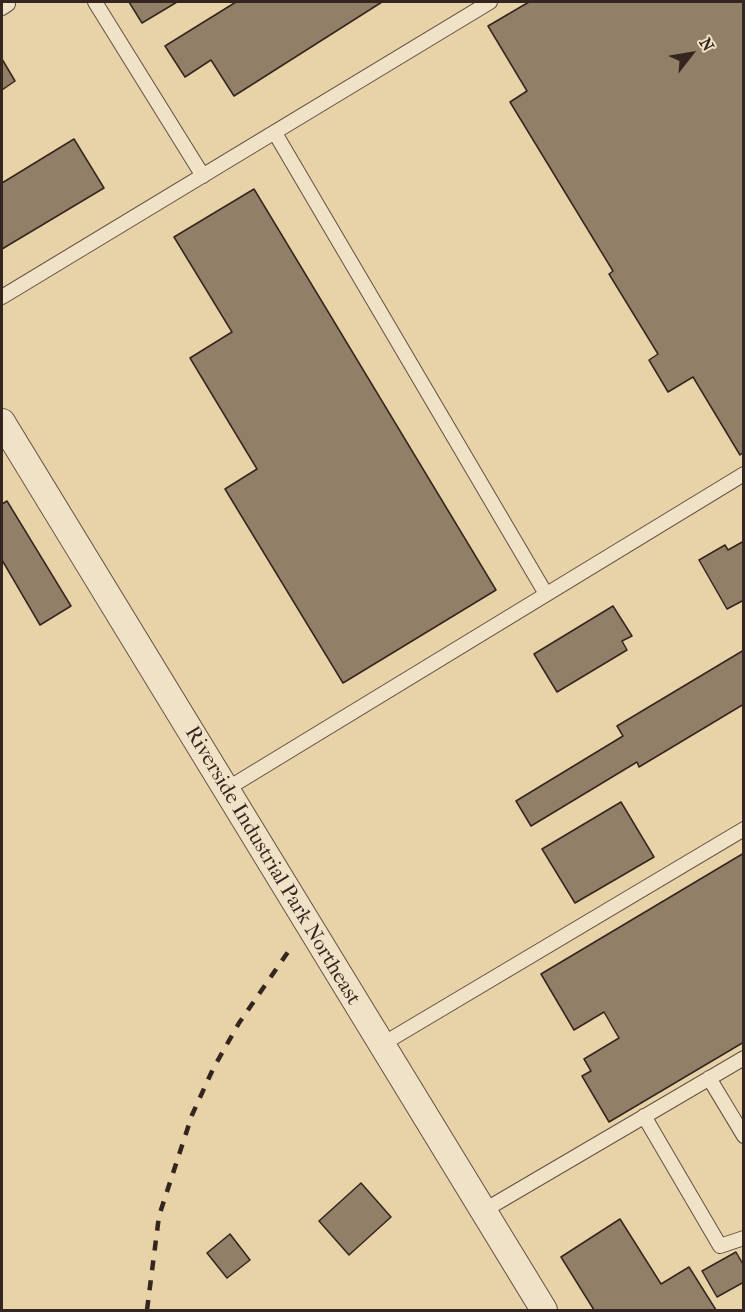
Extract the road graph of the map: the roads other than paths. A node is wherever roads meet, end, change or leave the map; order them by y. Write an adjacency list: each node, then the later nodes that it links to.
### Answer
1 (7, 2): 4 (lane)
2 (95, 2): 6 (lane)
3 (490, 2): 5 (lane)
4 (2, 8)
5 (275, 132): 6 (lane); 10 (lane)
6 (203, 176): 7 (lane)
7 (2, 297)
8 (2, 422): 11 (street, Riverside Industrial Park Northeast)
9 (744, 474): 10 (lane)
10 (546, 594): 11 (lane)
11 (225, 790): 13 (street, Riverside Industrial Park Northeast)
12 (744, 829): 13 (lane)
13 (381, 1045): 18 (street, Riverside Industrial Park Northeast)
14 (744, 1058): 15 (lane)
15 (709, 1078): 16 (lane); 17 (lane)
16 (644, 1116): 18 (lane); 19 (lane)
17 (744, 1136)
18 (483, 1211): 20 (street, Riverside Industrial Park Northeast)
19 (744, 1238)
20 (544, 1311)

